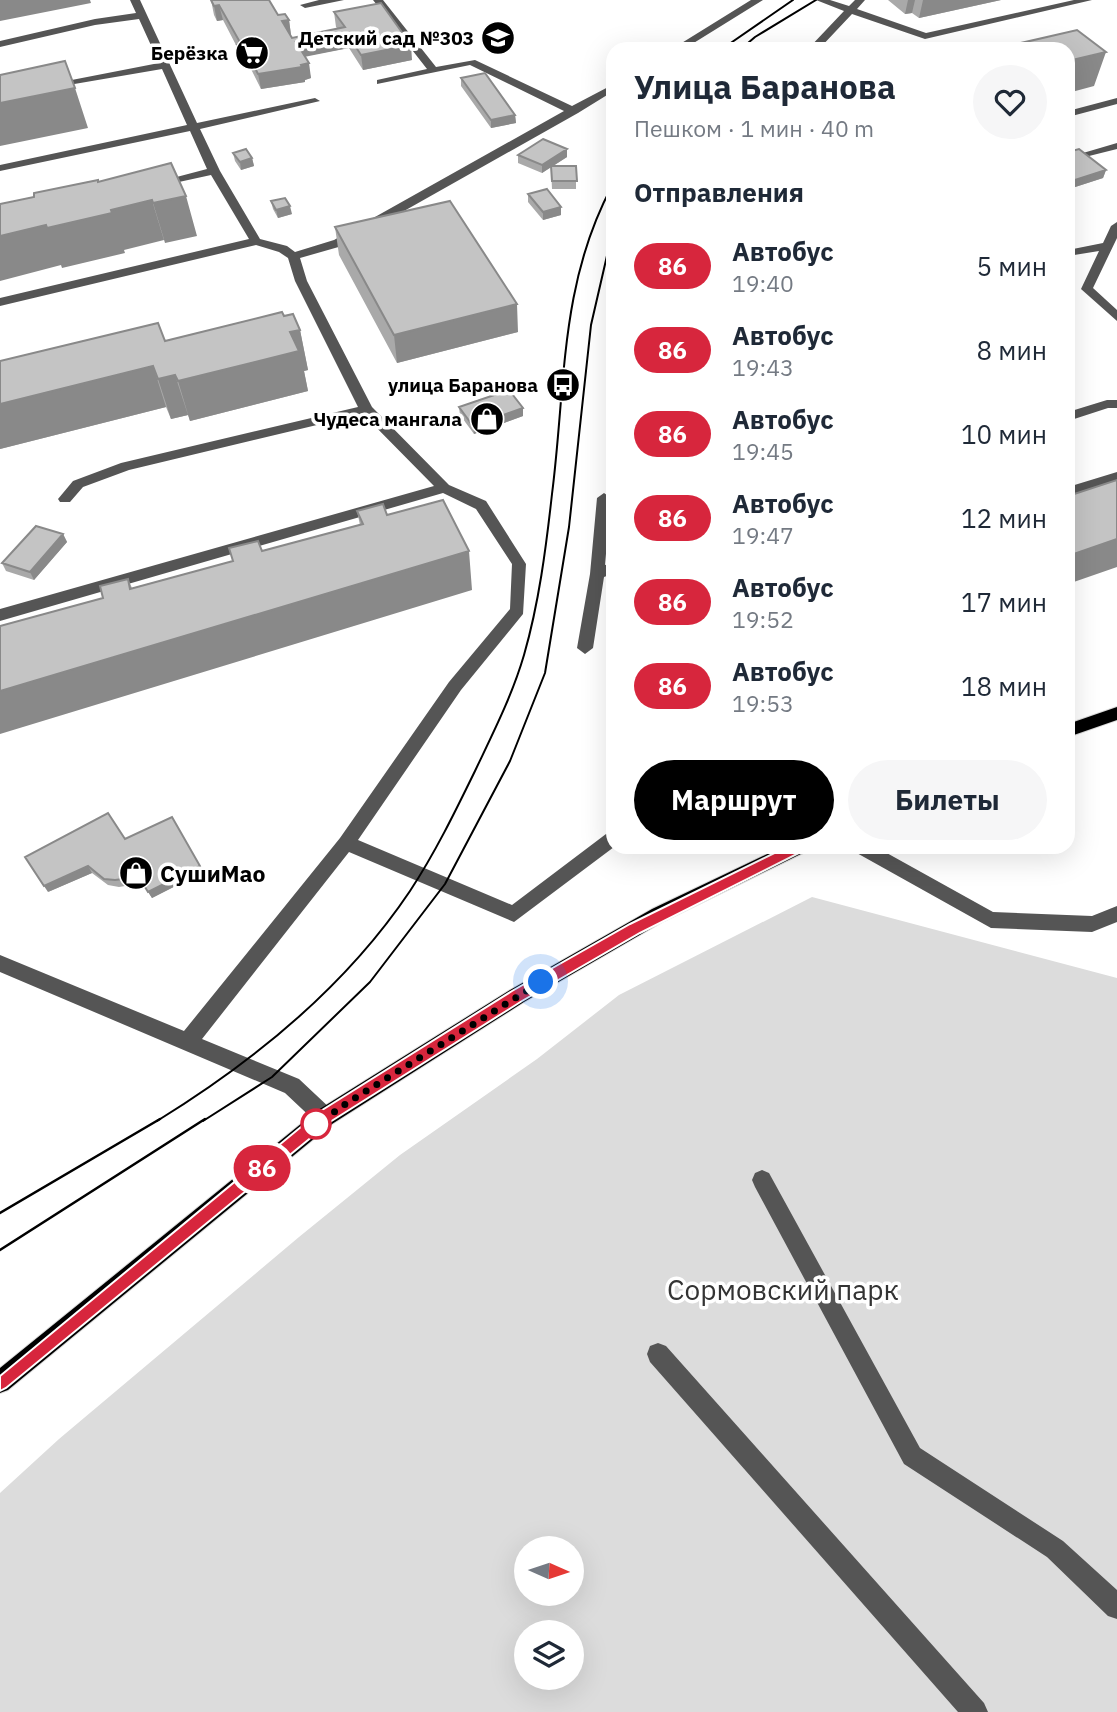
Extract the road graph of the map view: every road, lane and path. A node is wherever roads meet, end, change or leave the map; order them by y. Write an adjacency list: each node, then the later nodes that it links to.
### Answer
1 (135, 0): 10 (street)
2 (340, 0): 8 (street)
3 (379, 0): 15 (street)
4 (758, 0): 11 (street)
5 (821, 0): 9 (street)
6 (859, 0): 9 (street)
7 (1087, 0): 9 (street)
8 (305, 5)
9 (848, 9): 12 (street)
10 (143, 15): 13 (street); 14 (street)
11 (689, 42)
12 (819, 42)
13 (0, 44)
14 (165, 65): 17 (street); 23 (street)
15 (433, 70): 16 (street); 21 (street)
16 (381, 82)
17 (41, 86)
18 (606, 92): 21 (street)
19 (315, 101): 23 (street)
20 (1117, 101): 22 (street)
21 (574, 111): 33 (street)
22 (1075, 112)
23 (192, 126): 26 (street); 27 (street)
24 (1117, 146): 25 (street)
25 (1089, 153)
26 (0, 168)
27 (214, 171): 28 (street); 30 (street)
28 (147, 186)
29 (1117, 226): 31 (street)
30 (256, 241): 33 (street); 34 (street)
31 (1107, 246): 32 (street); 35 (street)
32 (1075, 252)
33 (293, 256): 37 (street)
34 (0, 302)
35 (1117, 317)
36 (1117, 404): 38 (street)
37 (366, 409): 40 (street); 43 (street)
38 (1075, 415)
39 (1117, 477): 41 (street)
40 (444, 488): 46 (street); 50 (street)
41 (1075, 490)
42 (604, 498): 45 (street)
43 (65, 499)
44 (606, 570): 45 (street)
45 (597, 574): 47 (street)
46 (0, 615)
47 (585, 648)
48 (1117, 713): 49 (main road)
49 (1075, 729)
50 (346, 843): 51 (street); 56 (street)
51 (606, 844)
52 (785, 854): 57 (main road)
53 (873, 854): 54 (street)
54 (1117, 914)
55 (0, 963): 56 (street)
56 (188, 1041): 57 (street)
57 (325, 1117): 60 (main road)
58 (762, 1180): 61 (street)
59 (657, 1354): 62 (street)
60 (0, 1382)
61 (1117, 1607)
62 (975, 1712)

